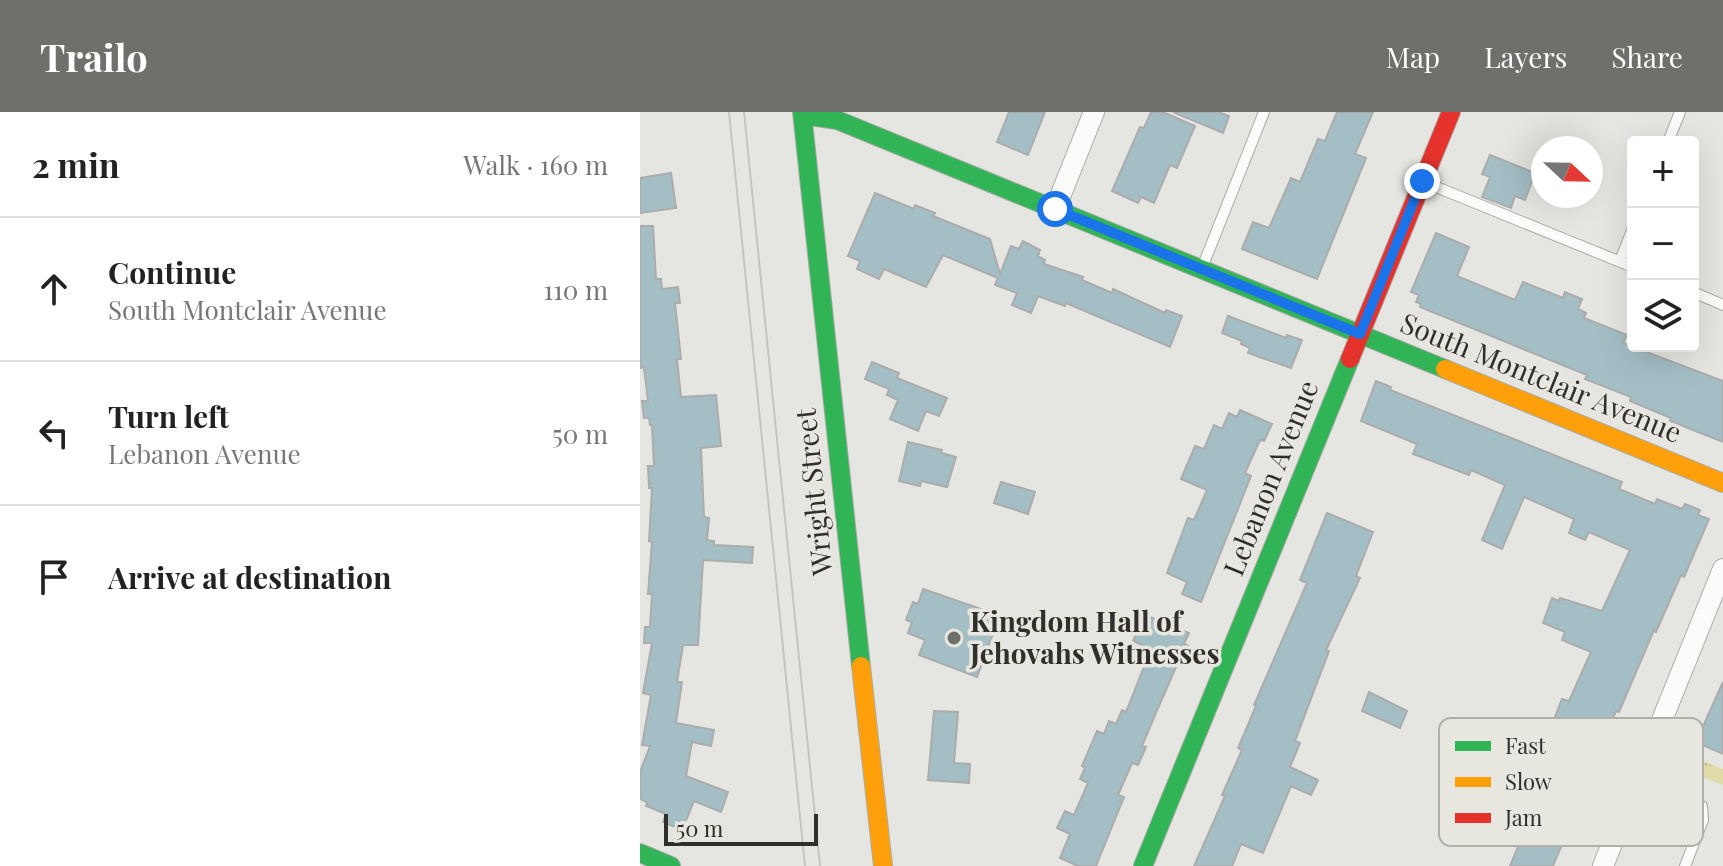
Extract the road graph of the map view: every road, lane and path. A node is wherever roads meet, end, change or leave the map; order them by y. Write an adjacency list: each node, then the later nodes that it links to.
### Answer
1 (1094, 112): 8 (street)
2 (1264, 112): 12 (lane)
3 (1451, 112): 7 (street, Lebanon Avenue)
4 (1680, 112): 6 (lane)
5 (803, 113): 8 (street, South Montclair Avenue); 23 (street, Wright Street)
6 (1670, 136)
7 (1422, 181): 10 (lane); 15 (street, Lebanon Avenue)
8 (1055, 209): 12 (street, South Montclair Avenue)
9 (1627, 243): 10 (lane)
10 (1620, 261): 11 (lane)
11 (1627, 264)
12 (1201, 269): 15 (street, South Montclair Avenue)
13 (1699, 295): 14 (lane)
14 (1723, 305)
15 (1360, 334): 16 (street, South Montclair Avenue); 24 (street, Lebanon Avenue)
16 (1723, 483)
17 (1723, 569): 18 (street)
18 (1663, 718)
19 (1611, 846): 25 (street)
20 (1693, 846): 26 (lane)
21 (640, 853): 22 (street)
22 (671, 866)
23 (883, 866)
24 (1143, 866)
25 (1603, 866)
26 (1685, 866)

